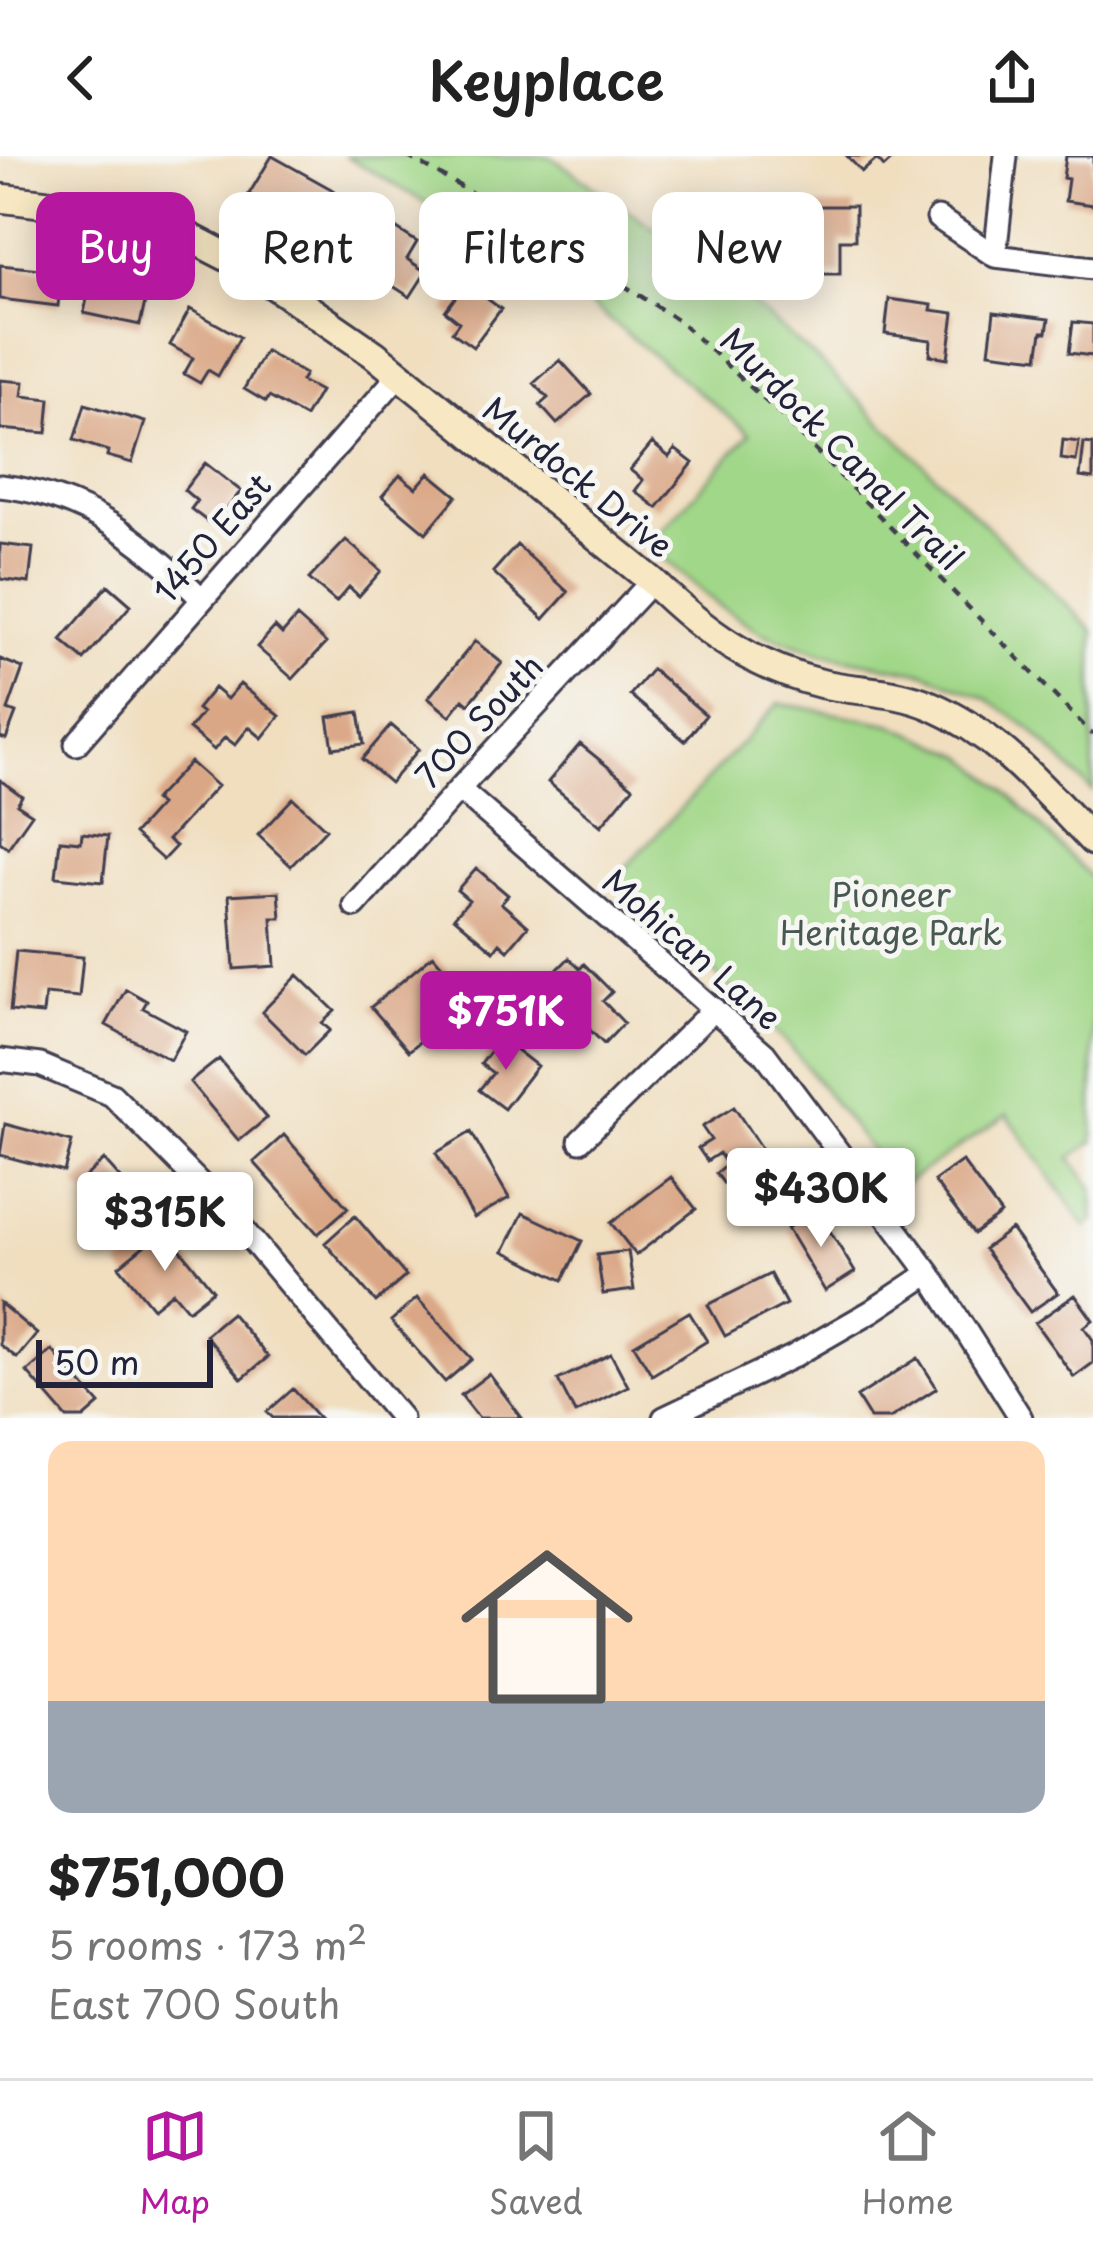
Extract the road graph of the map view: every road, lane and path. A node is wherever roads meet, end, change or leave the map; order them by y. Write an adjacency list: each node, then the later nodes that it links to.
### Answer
1 (407, 156): 11 (path, Murdock Canal Trail)
2 (1006, 156): 5 (street)
3 (0, 198): 7 (street, Murdock Drive)
4 (938, 218): 5 (street)
5 (995, 256): 6 (street)
6 (1093, 268)
7 (398, 376): 9 (street, Murdock Drive); 10 (street, 1450 East)
8 (0, 486): 10 (street)
9 (652, 581): 13 (street, 700 South); 14 (street, Murdock Drive)
10 (201, 598): 12 (street, 1450 East)
11 (1093, 735)
12 (76, 744)
13 (459, 789): 15 (street, 700 South); 16 (street, Mohican Lane)
14 (1093, 842)
15 (355, 906)
16 (714, 1009): 18 (street); 19 (street, Mohican Lane)
17 (0, 1060): 20 (street)
18 (580, 1141)
19 (929, 1274): 21 (street); 22 (street, Mohican Lane)
20 (401, 1418)
21 (664, 1418)
22 (1021, 1418)

